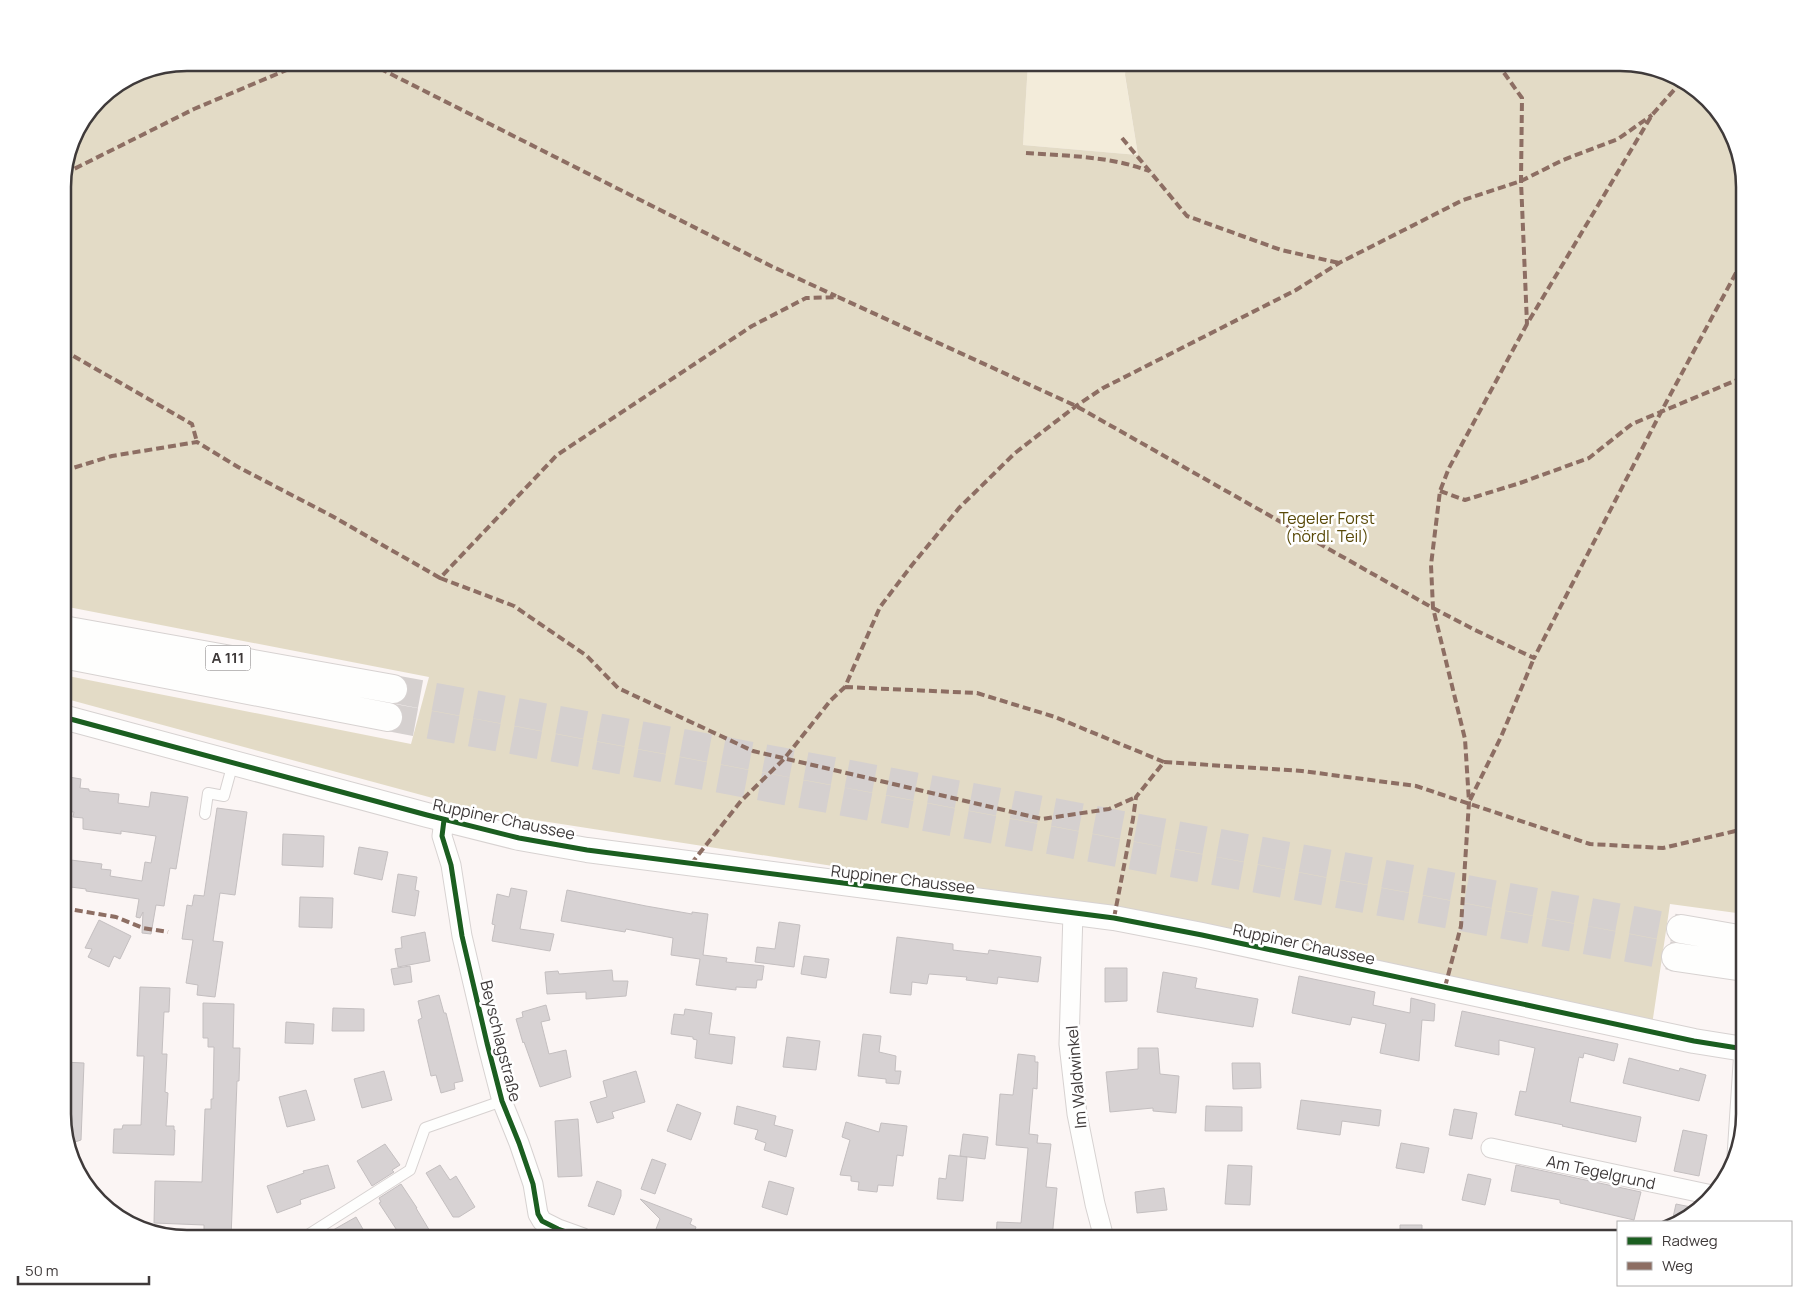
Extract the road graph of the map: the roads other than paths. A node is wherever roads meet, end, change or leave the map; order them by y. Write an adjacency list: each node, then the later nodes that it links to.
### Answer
1 (71, 631): 3 (highway, A 111)
2 (71, 656): 4 (highway, A 111)
3 (393, 689)
4 (388, 717)
5 (71, 719): 6 (street, Ruppiner Chaussee)
6 (233, 763): 7 (lane); 8 (street, Ruppiner Chaussee)
7 (205, 814)
8 (444, 820): 9 (street, Ruppiner Chaussee); 15 (street, Beyschlagstraße)
9 (1074, 913): 14 (street, Ruppiner Chaussee); 20 (street, Im Waldwinkel)
10 (1681, 929): 11 (highway)
11 (1736, 939)
12 (1676, 957): 13 (highway)
13 (1736, 966)
14 (1736, 1048)
15 (502, 1101): 18 (lane); 19 (street, Beyschlagstraße)
16 (1491, 1148): 17 (street, Am Tegelgrund)
17 (1704, 1193)
18 (316, 1230)
19 (561, 1230)
20 (1102, 1230)

